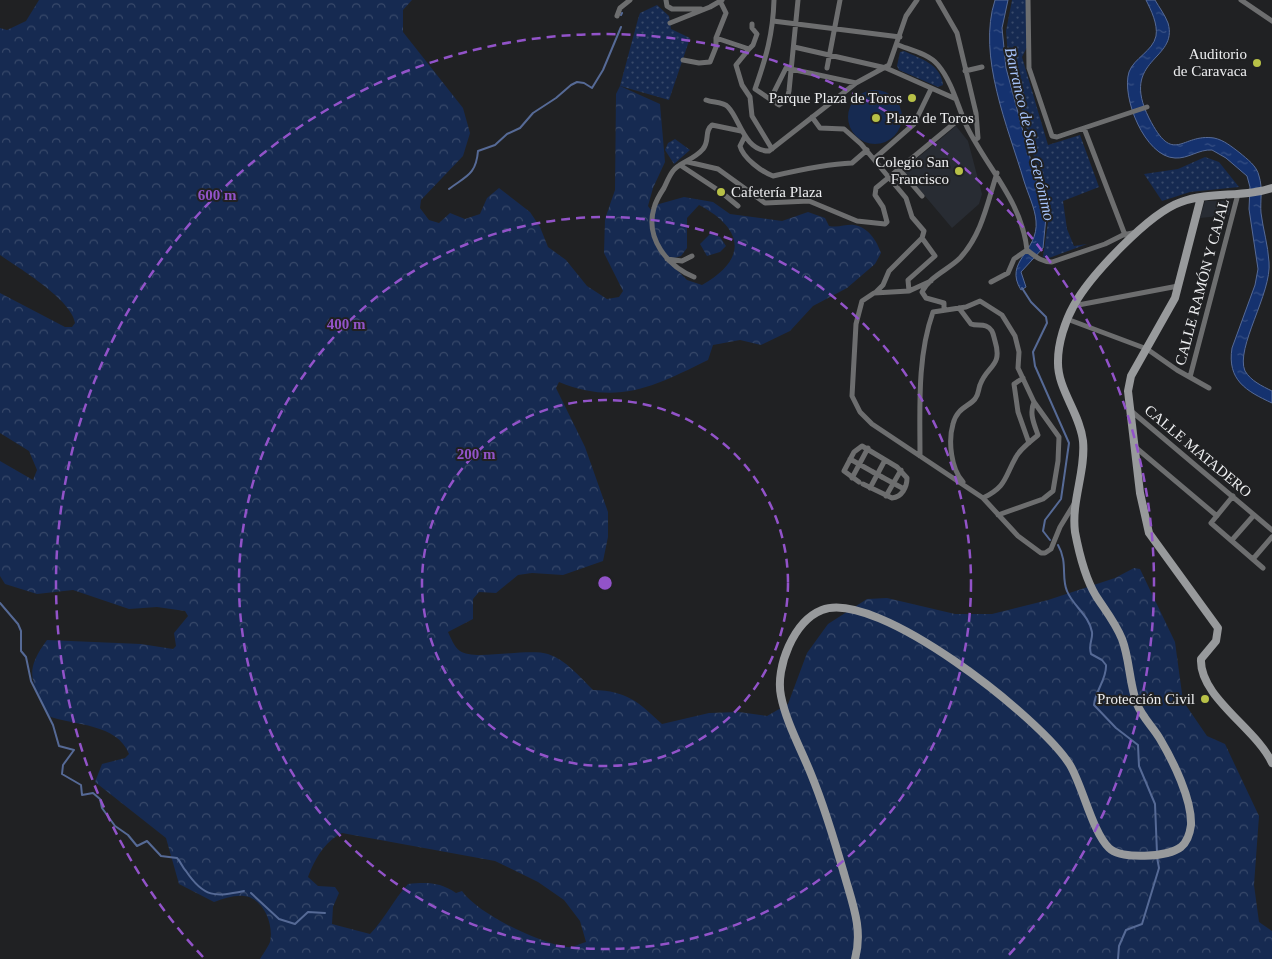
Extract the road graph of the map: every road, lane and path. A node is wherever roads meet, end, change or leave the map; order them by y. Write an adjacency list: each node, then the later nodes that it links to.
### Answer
1 (630, 0): 12 (street)
2 (666, 0): 11 (street)
3 (721, 0): 11 (street); 19 (street)
4 (774, 0): 13 (street)
5 (798, 0): 15 (street)
6 (840, 0): 18 (street)
7 (917, 0): 20 (street)
8 (938, 0): 31 (street)
9 (1028, 0): 41 (street)
10 (1241, 0): 14 (street)
11 (704, 10): 16 (street)
12 (617, 16)
13 (773, 21): 15 (street); 30 (street)
14 (1272, 21)
15 (796, 23): 18 (street); 22 (street)
16 (670, 24)
17 (752, 24): 23 (street)
18 (834, 29): 20 (street); 24 (street)
19 (716, 38): 23 (street); 25 (street)
20 (900, 38): 21 (street)
21 (898, 45): 26 (street); 36 (street)
22 (794, 47): 24 (street); 30 (street)
23 (749, 49): 44 (street)
24 (830, 55): 28 (street); 29 (street)
25 (684, 60)
26 (892, 60): 29 (street); 32 (street)
27 (982, 67): 31 (street)
28 (827, 68)
29 (886, 68): 32 (street); 33 (street)
30 (790, 69): 33 (street); 35 (street)
31 (966, 71): 43 (street)
32 (899, 75): 34 (street)
33 (856, 83): 40 (street)
34 (931, 89): 36 (street); 46 (street)
35 (774, 92)
36 (956, 99): 39 (street)
37 (706, 100): 42 (street)
38 (1147, 107): 41 (street)
39 (963, 116): 43 (street); 49 (street)
40 (812, 117): 44 (street); 45 (street)
41 (1084, 128): 58 (street)
42 (743, 133): 44 (street); 45 (street); 47 (street)
43 (974, 140): 50 (street)
44 (772, 149)
45 (867, 150): 46 (street)
46 (874, 159): 51 (street)
47 (688, 162): 48 (street); 51 (street)
48 (680, 165): 56 (street); 66 (street)
49 (899, 169): 51 (street); 54 (street)
50 (996, 174): 63 (street); 68 (street)
51 (889, 177): 59 (street)
52 (1269, 189): 53 (main road)
53 (1241, 194): 55 (main road); 78 (street, CALLE RAMÓN Y CAJAL)
54 (922, 196)
55 (1201, 197): 57 (main road); 70 (main road)
56 (738, 206)
57 (1137, 232): 58 (street); 61 (main road)
58 (1123, 235): 60 (street); 61 (street)
59 (922, 238): 71 (street); 72 (street)
60 (1116, 239): 62 (street); 64 (street)
61 (1126, 243): 64 (main road)
62 (1105, 244): 63 (street); 64 (street)
63 (1027, 250): 69 (street)
64 (1117, 250): 73 (main road)
65 (692, 256): 66 (street)
66 (667, 259): 67 (street)
67 (694, 277)
68 (930, 281): 71 (street); 75 (street)
69 (991, 282)
70 (1178, 286): 73 (street); 77 (main road)
71 (909, 291): 72 (street)
72 (874, 293): 86 (street)
73 (1073, 306): 76 (main road)
74 (959, 308): 75 (street); 79 (street); 94 (street)
75 (944, 310): 86 (street)
76 (1067, 319): 77 (street); 99 (main road)
77 (1148, 349): 78 (street); 82 (main road)
78 (1190, 377): 80 (street)
79 (1023, 378): 81 (street); 83 (street)
80 (1209, 388)
81 (1034, 402): 83 (street); 100 (street)
82 (1130, 410): 84 (main road); 97 (street, CALLE MATADERO)
83 (1030, 443): 98 (street)
84 (1134, 446): 102 (street); 108 (main road)
85 (868, 448): 87 (street); 88 (street); 89 (street)
86 (920, 456): 94 (street)
87 (850, 459): 89 (street); 91 (street)
88 (885, 460): 90 (street); 93 (street)
89 (860, 464): 91 (street); 92 (street, bridge)
90 (901, 470): 92 (street); 95 (street)
91 (852, 478): 93 (street)
92 (894, 483): 95 (street); 96 (street)
93 (870, 488): 96 (street)
94 (968, 488): 98 (street)
95 (904, 489): 96 (street)
96 (886, 496)
97 (1233, 496): 101 (street, CALLE MATADERO); 102 (street)
98 (983, 498): 100 (street)
99 (1077, 500): 100 (street); 109 (main road)
100 (998, 515)
101 (1254, 515): 103 (street, CALLE MATADERO); 105 (street)
102 (1217, 516): 105 (street)
103 (1272, 530)
104 (1272, 536): 106 (street)
105 (1232, 540): 106 (street)
106 (1253, 559): 107 (street)
107 (1263, 568)
108 (1272, 764)
109 (855, 959)

